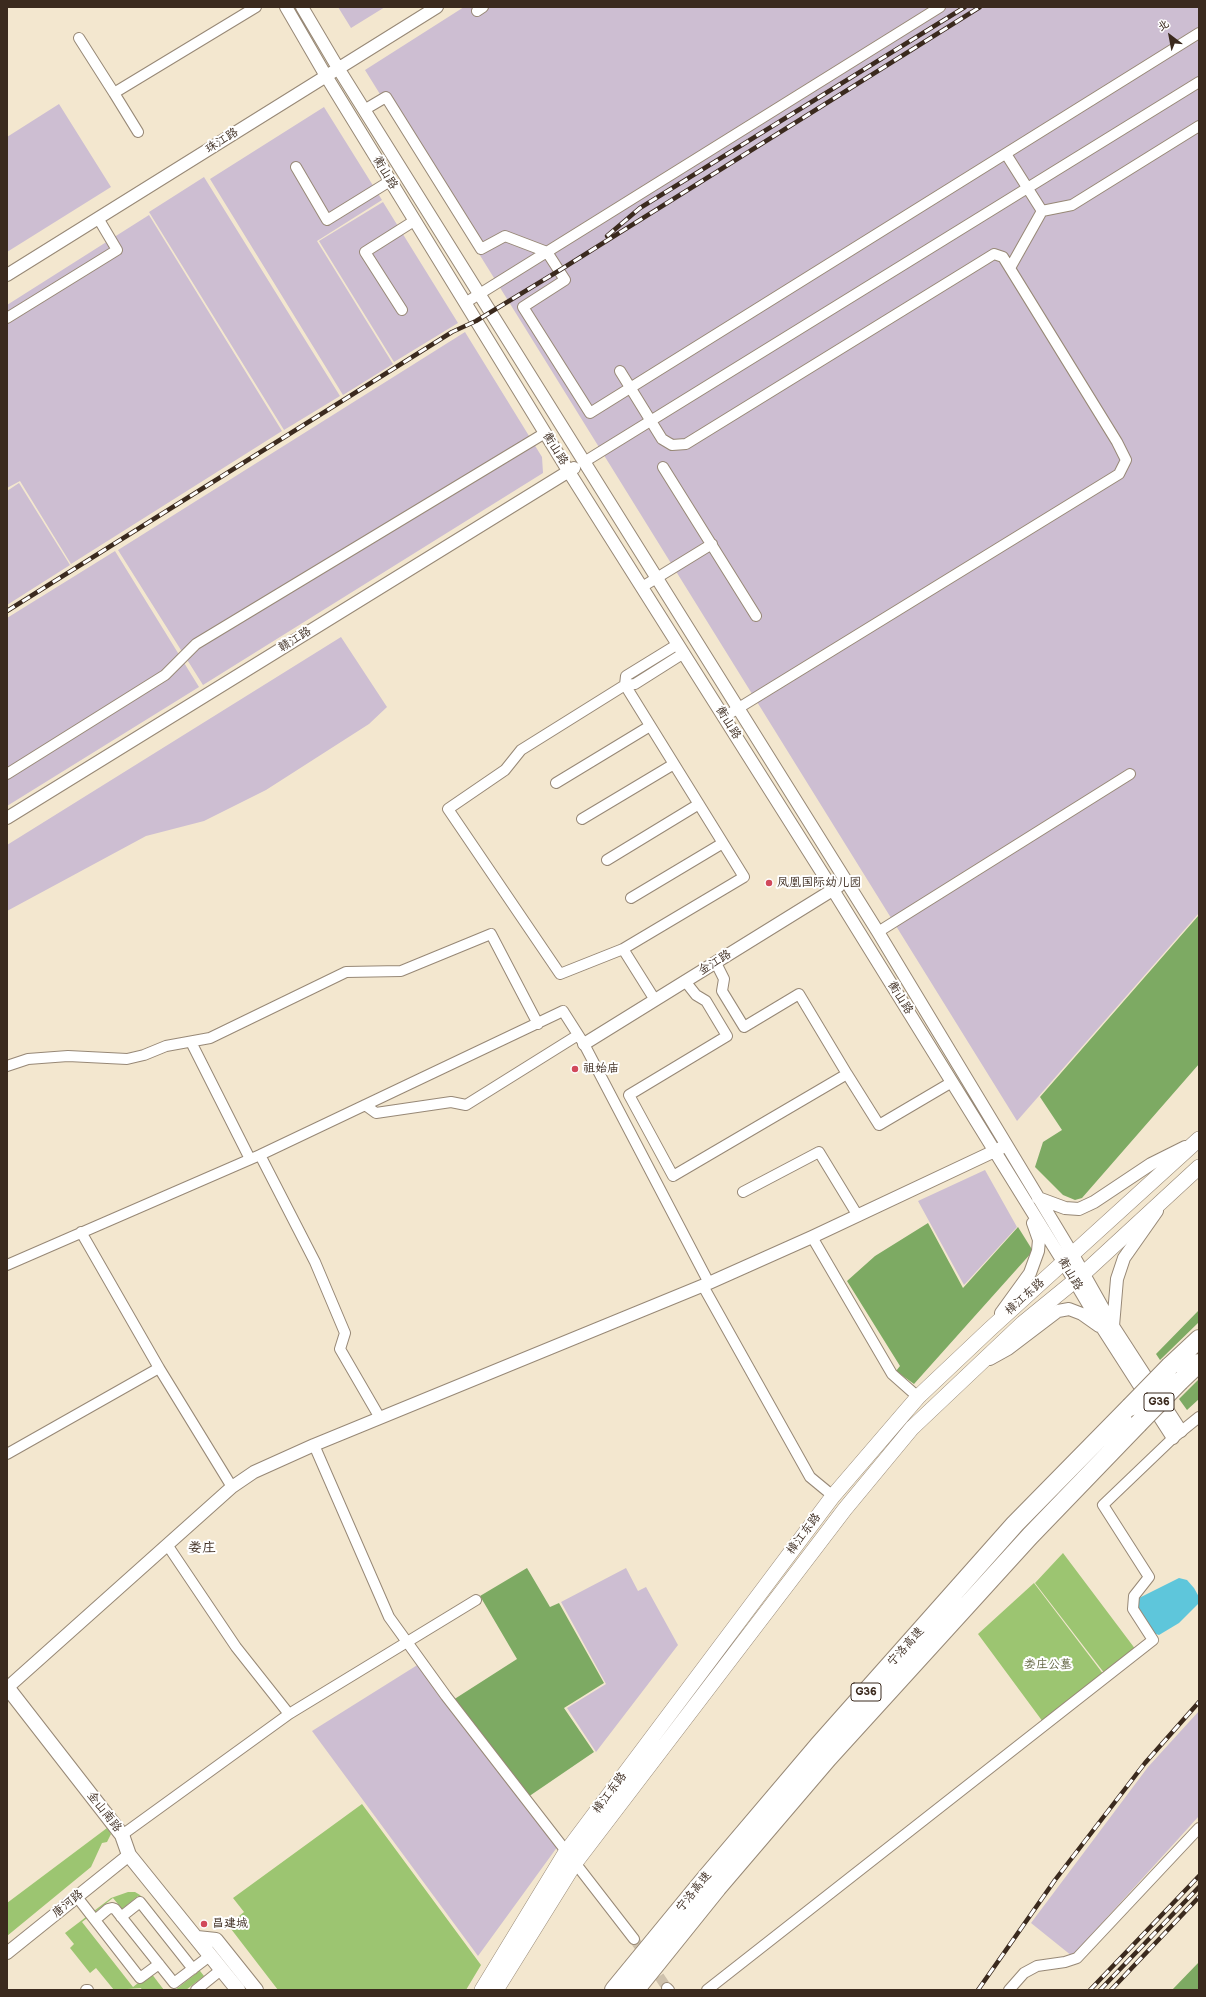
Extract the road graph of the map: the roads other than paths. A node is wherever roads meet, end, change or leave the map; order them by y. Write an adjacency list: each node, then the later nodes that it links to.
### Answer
1 (256, 7): 11 (street)
2 (286, 7): 9 (street, 衡山路)
3 (302, 7): 8 (street, 衡山路)
4 (437, 7): 8 (street, 珠江路)
5 (940, 7): 22 (street)
6 (1199, 33): 15 (street)
7 (79, 38): 11 (street)
8 (338, 68): 9 (street, 珠江路); 12 (street, 衡山路)
9 (326, 76): 17 (street, 衡山路); 20 (street, 珠江路)
10 (1199, 82): 18 (street)
11 (114, 93): 14 (street)
12 (364, 110): 22 (street); 25 (street, 衡山路)
13 (1199, 126): 19 (street)
14 (138, 132)
15 (1006, 154): 18 (street); 30 (street)
16 (296, 167): 17 (street)
17 (390, 181): 21 (street, 衡山路)
18 (1029, 188): 19 (street); 31 (street)
19 (1042, 211): 23 (street)
20 (98, 218): 24 (street, 珠江路); 28 (street)
21 (414, 221): 26 (street, 衡山路); 27 (street)
22 (547, 252): 25 (street); 30 (street)
23 (1010, 268): 31 (street); 42 (street)
24 (7, 275)
25 (479, 294): 26 (street); 33 (street, 衡山路)
26 (465, 303): 32 (street, 衡山路)
27 (402, 310)
28 (7, 318)
29 (620, 371): 30 (street)
30 (631, 388): 31 (street)
31 (652, 422): 33 (street)
32 (545, 432): 35 (street, 衡山路); 46 (street)
33 (584, 462): 35 (street, 赣江路); 37 (street, 衡山路)
34 (663, 467): 36 (street)
35 (569, 472): 38 (street, 衡山路); 50 (street, 赣江路)
36 (712, 544): 37 (street); 39 (street)
37 (657, 578): 38 (street); 42 (street, 衡山路)
38 (642, 587): 40 (street, 衡山路)
39 (756, 616)
40 (681, 649): 41 (street); 43 (street, 衡山路)
41 (625, 685): 44 (street); 58 (street)
42 (738, 708): 43 (street); 54 (street, 衡山路)
43 (724, 716): 55 (street, 衡山路)
44 (650, 726): 45 (street); 48 (street)
45 (674, 764): 49 (street); 51 (street)
46 (7, 774)
47 (1130, 774): 57 (street)
48 (556, 783)
49 (699, 804): 52 (street); 53 (street)
50 (7, 818)
51 (582, 819)
52 (723, 843): 56 (street); 58 (street)
53 (607, 860)
54 (847, 881): 55 (street, 金江路); 57 (street, 衡山路)
55 (833, 890): 59 (street, 金江路); 69 (street, 衡山路)
56 (631, 898)
57 (878, 932): 72 (street, 衡山路)
58 (623, 949): 61 (street)
59 (716, 963): 60 (street, 金江路); 63 (street)
60 (685, 982): 61 (street, 金江路); 64 (street)
61 (655, 1000): 65 (street, 金江路)
62 (538, 1024): 65 (street); 66 (street); 70 (street)
63 (744, 1027): 64 (street); 68 (street)
64 (728, 1036): 68 (street)
65 (581, 1040): 70 (street); 86 (street)
66 (190, 1042): 67 (street); 74 (street)
67 (7, 1066)
68 (847, 1074): 69 (street)
69 (952, 1082): 73 (street, 衡山路)
70 (365, 1106): 74 (street)
71 (1197, 1141): 78 (street); 83 (main road, 樟江东路)
72 (1007, 1144): 73 (street); 78 (street, 衡山路)
73 (995, 1152): 79 (street, 衡山路); 80 (street)
74 (255, 1157): 81 (street); 95 (street)
75 (1199, 1167): 77 (main road, 樟江东路)
76 (743, 1192): 80 (street)
77 (1168, 1197): 85 (main road, 樟江东路); 87 (street)
78 (1038, 1198): 83 (street, 衡山路)
79 (1026, 1203): 83 (street, 衡山路); 88 (street)
80 (858, 1216): 82 (street)
81 (81, 1232): 84 (street); 92 (street)
82 (812, 1238): 86 (street); 93 (street)
83 (1069, 1259): 85 (street, 衡山路); 88 (main road, 樟江东路)
84 (7, 1266)
85 (1079, 1277): 87 (street, 衡山路); 91 (main road, 樟江东路)
86 (706, 1284): 95 (street); 100 (street)
87 (1108, 1328): 91 (street); 96 (street, 衡山路)
88 (990, 1329): 93 (main road, 樟江东路)
89 (1199, 1339): 125 (highway, 宁洛高速 / G36, bridge)
90 (1199, 1363): 126 (highway, 宁洛高速 / G36, bridge)
91 (975, 1367): 109 (main road, 樟江东路)
92 (159, 1368): 98 (street); 99 (street)
93 (918, 1397): 100 (main road, 樟江东路)
94 (1199, 1417): 96 (street)
95 (380, 1418): 97 (street)
96 (1177, 1435): 127 (street)
97 (314, 1445): 99 (street); 103 (street)
98 (7, 1454)
99 (232, 1487): 101 (street)
100 (833, 1496): 109 (main road, 樟江东路)
101 (168, 1546): 104 (street); 105 (street)
102 (476, 1600): 103 (street)
103 (406, 1642): 105 (street); 109 (street)
104 (7, 1688): 107 (main road, 金山南路)
105 (289, 1714): 107 (street)
106 (1199, 1828): 128 (street)
107 (122, 1835): 108 (main road, 金山南路)
108 (129, 1855): 110 (street, 唐河路); 113 (main road, 金山南路)
109 (570, 1858): 114 (street); 123 (main road, 樟江东路); 124 (main road, 樟江东路)
110 (77, 1898): 112 (street); 115 (street, 唐河路)
111 (121, 1917): 112 (street); 117 (street); 118 (street)
112 (95, 1920): 117 (street)
113 (197, 1938): 116 (main road, 金山南路); 122 (main road)
114 (634, 1939)
115 (7, 1953)
116 (210, 1955): 118 (street); 119 (main road, 金山南路)
117 (159, 1964): 118 (street)
118 (193, 1969)
119 (222, 1969): 120 (street); 121 (main road, 金山南路)
120 (196, 1990)
121 (238, 1990)
122 (256, 1990)
123 (482, 1990)
124 (496, 1990)
125 (614, 1990)
126 (635, 1990)
127 (707, 1990)
128 (1009, 1990)

